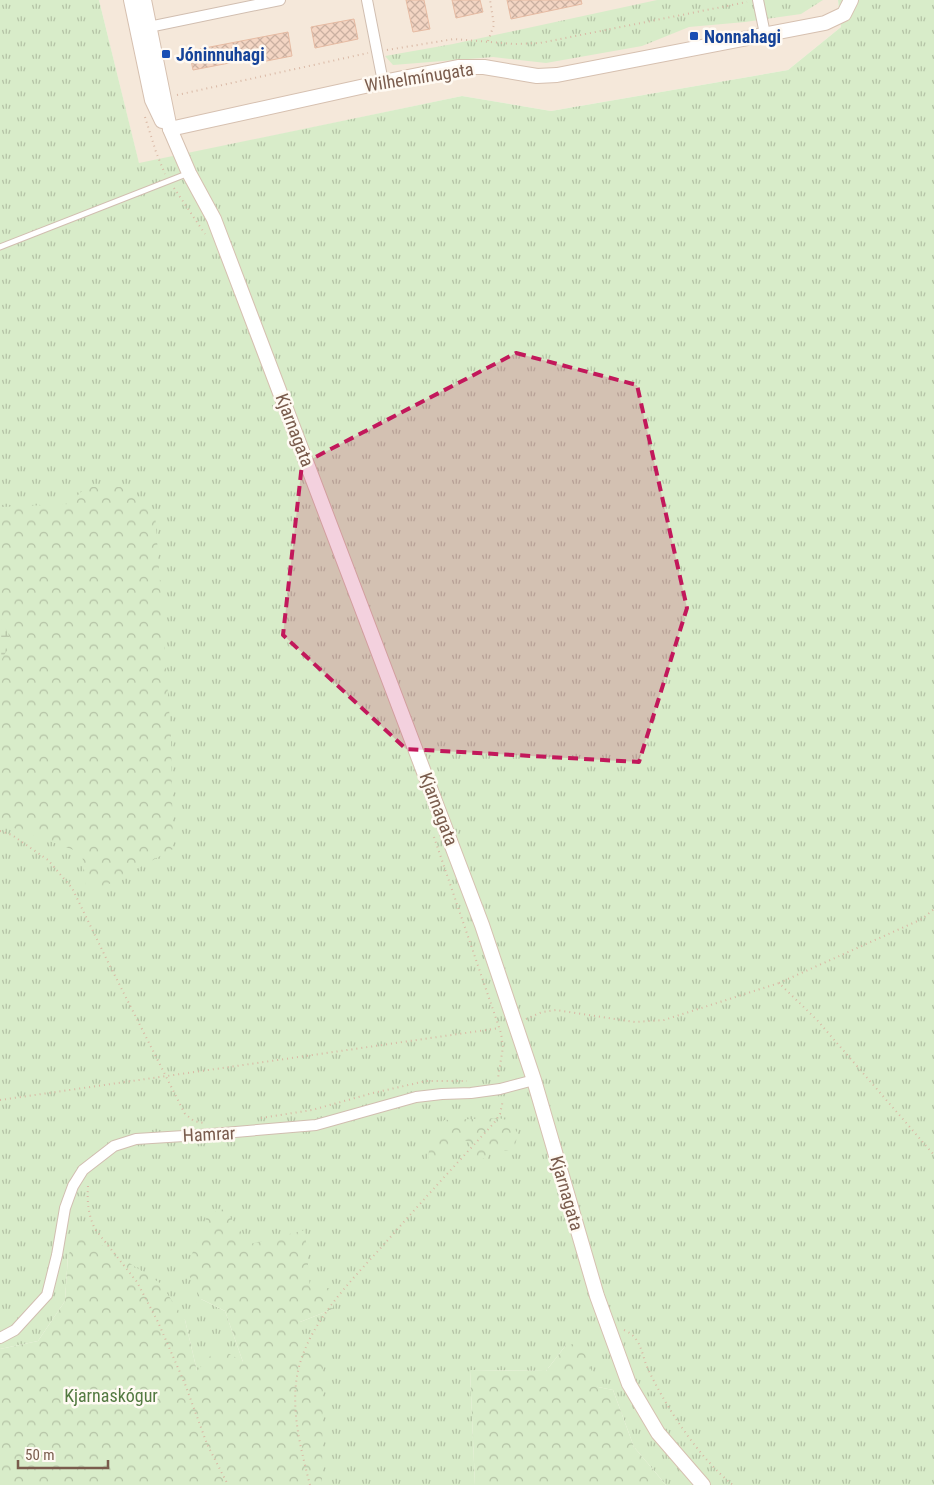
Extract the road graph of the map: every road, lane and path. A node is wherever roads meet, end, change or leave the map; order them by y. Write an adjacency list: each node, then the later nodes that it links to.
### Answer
1 (130, 0): 8 (street, Kjarnagata)
2 (144, 0): 8 (street, Kjarnagata)
3 (280, 0): 8 (street)
4 (367, 0): 11 (street)
5 (490, 0): 10 (path)
6 (756, 0): 9 (street); 10 (path)
7 (851, 0): 9 (street, Wilhelmínugata)
8 (143, 28): 13 (street, Kjarnagata); 15 (street, Kjarnagata)
9 (765, 34): 12 (street, Wilhelmínugata)
10 (488, 42): 11 (path)
11 (377, 51): 12 (street); 13 (path)
12 (384, 82): 15 (street, Wilhelmínugata)
13 (163, 97): 15 (street, Kjarnagata)
14 (144, 113): 17 (path)
15 (170, 129): 16 (street, Kjarnagata)
16 (189, 173): 17 (lane); 24 (street, Kjarnagata)
17 (169, 180): 18 (path); 19 (lane)
18 (208, 242)
19 (0, 247)
20 (0, 830): 26 (path)
21 (432, 831): 25 (path)
22 (934, 909): 23 (path)
23 (779, 984): 24 (path); 34 (path)
24 (515, 1023): 25 (path); 27 (street, Kjarnagata)
25 (500, 1028): 26 (path); 29 (path)
26 (165, 1076): 31 (path); 33 (path)
27 (534, 1080): 30 (street, Hamrar); 36 (street, Kjarnagata)
28 (474, 1081): 32 (path)
29 (492, 1081)
30 (500, 1089): 35 (street, Hamrar); 39 (path)
31 (0, 1100)
32 (260, 1118)
33 (206, 1123)
34 (934, 1155)
35 (88, 1166): 37 (street, Hamrar); 38 (path)
36 (608, 1324): 40 (street, Kjarnagata); 41 (path)
37 (0, 1338)
38 (228, 1485)
39 (310, 1485)
40 (703, 1485)
41 (733, 1485)

